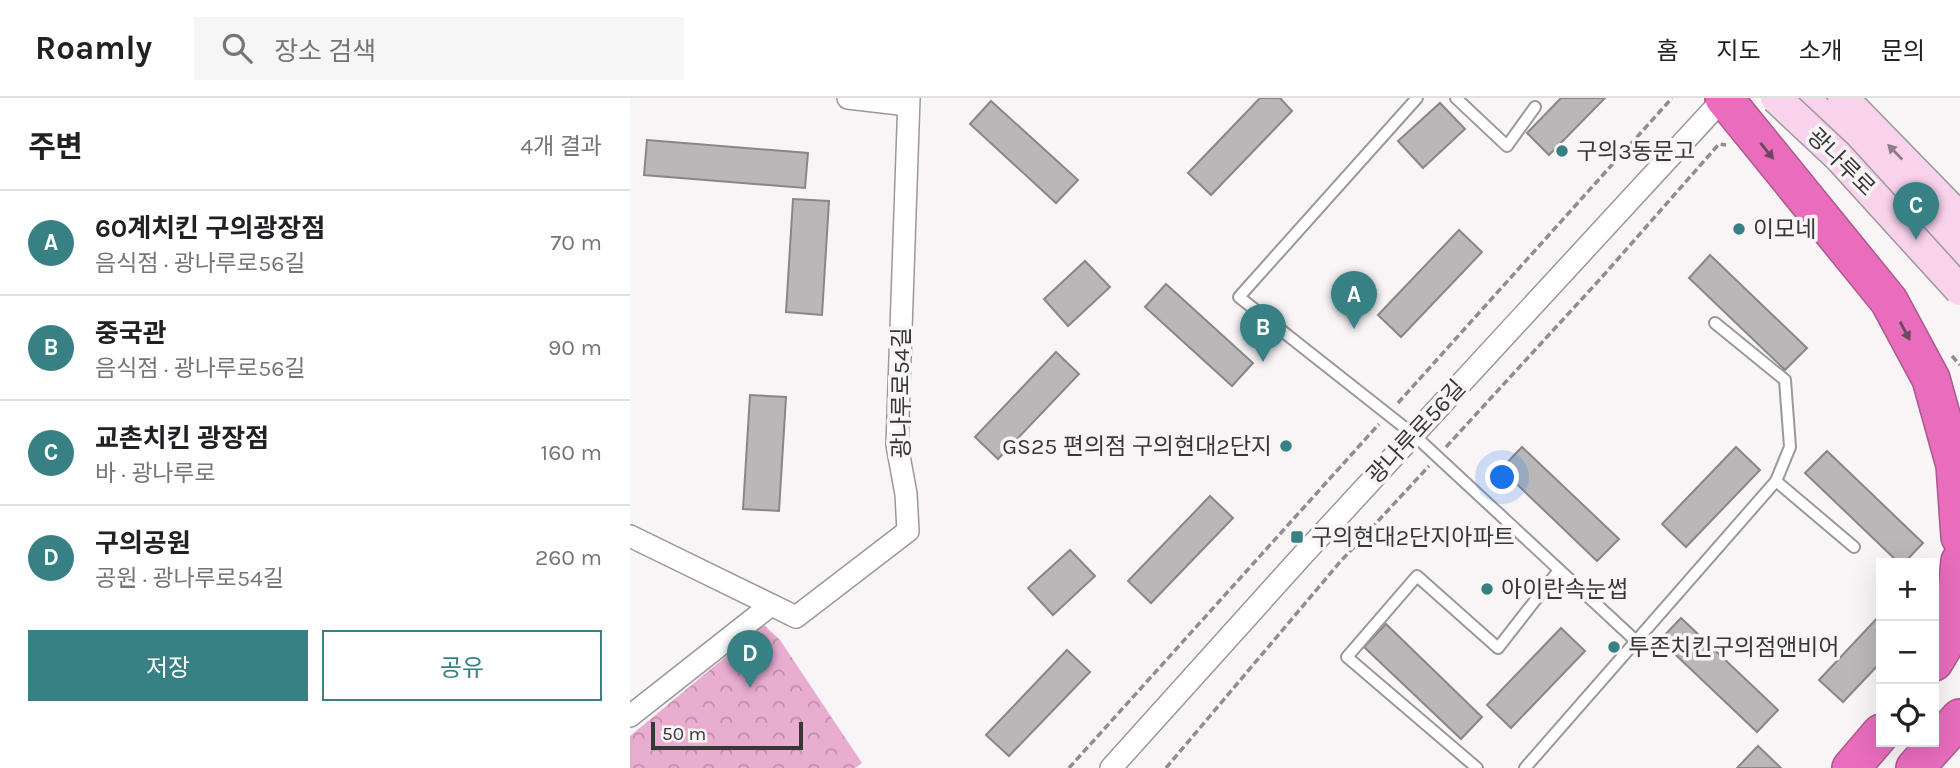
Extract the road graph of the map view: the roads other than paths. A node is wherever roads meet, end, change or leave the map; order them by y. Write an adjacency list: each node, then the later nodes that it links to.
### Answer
1 (848, 98): 8 (street)
2 (1417, 98): 14 (lane)
3 (1456, 98): 9 (lane)
4 (1724, 98): 14 (street, 광나루로56길); 17 (highway, one-way to 17)
5 (1776, 98): 12 (main road, 광나루로, bridge)
6 (1804, 98): 11 (main road, 광나루로)
7 (1843, 98): 10 (main road, one-way to 7)
8 (909, 102): 21 (street, 광나루로54길)
9 (1535, 107)
10 (1960, 218)
11 (1960, 255)
12 (1960, 290)
13 (1716, 323): 15 (lane)
14 (1414, 435): 20 (lane); 30 (street, 광나루로56길)
15 (1776, 481): 18 (lane); 22 (lane)
16 (630, 536): 21 (street, 광나루로54길)
17 (1960, 537)
18 (1854, 547)
19 (1960, 561): 23 (highway)
20 (1559, 570): 22 (lane); 31 (lane)
21 (771, 605): 25 (street)
22 (1636, 641): 32 (lane)
23 (1939, 654)
24 (1960, 704): 27 (highway)
25 (630, 716)
26 (1960, 718): 35 (highway)
27 (1939, 721)
28 (1876, 739): 33 (highway)
29 (1907, 747): 34 (highway)
30 (1111, 768)
31 (1477, 768)
32 (1525, 768)
33 (1851, 768)
34 (1880, 768)
35 (1915, 768)

